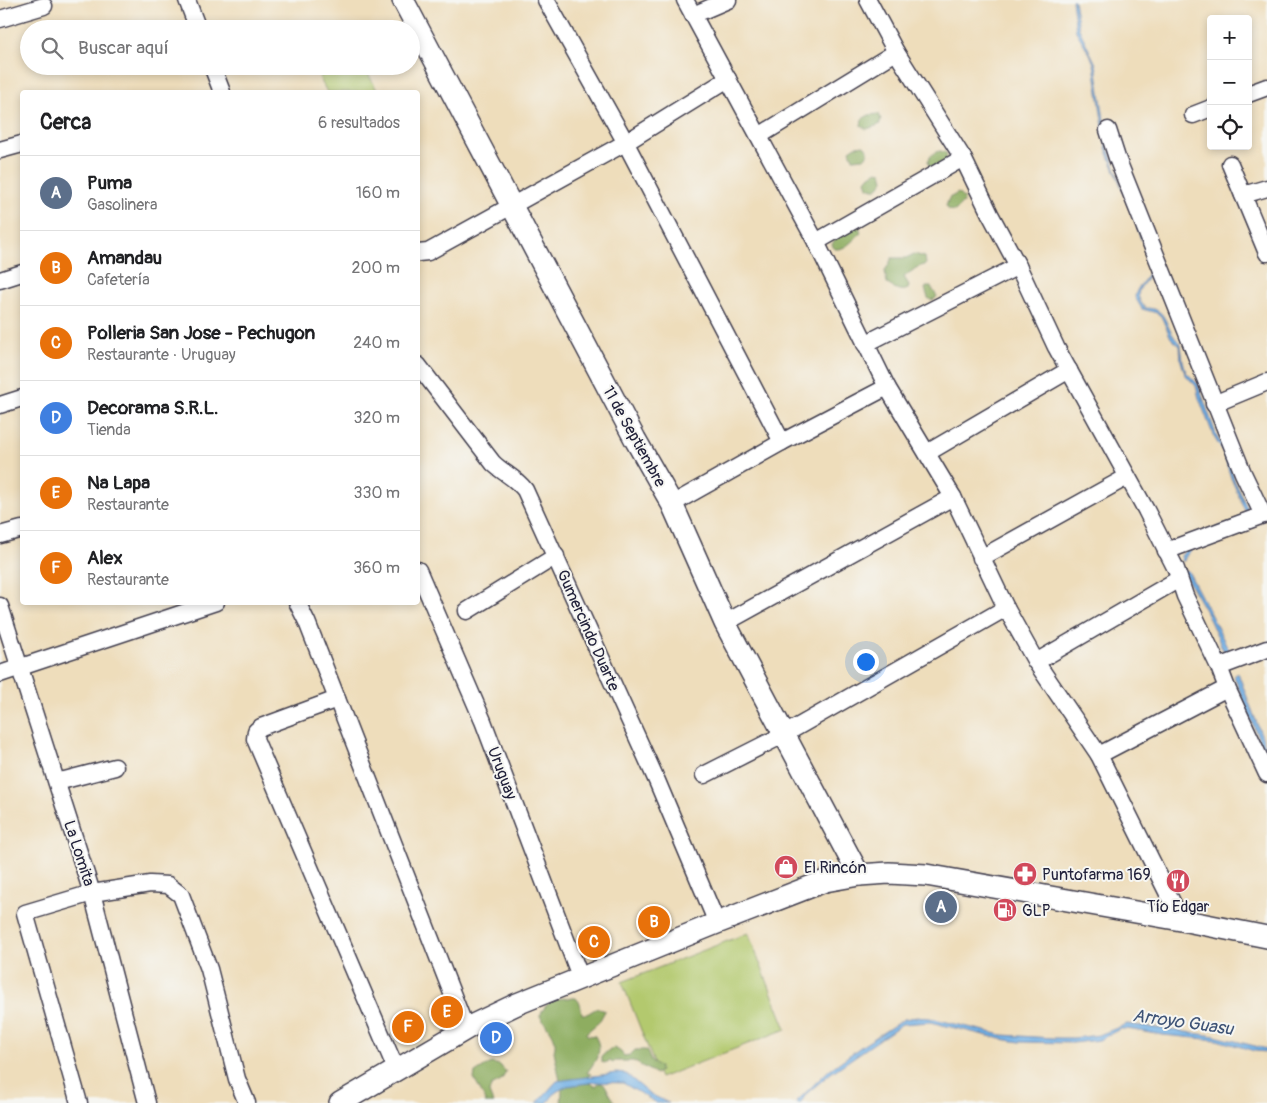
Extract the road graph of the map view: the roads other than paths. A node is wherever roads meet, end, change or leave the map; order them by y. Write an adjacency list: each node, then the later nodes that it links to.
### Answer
1 (187, 0): 10 (street)
2 (404, 0): 11 (main road, 11 de Septiembre)
3 (546, 0): 23 (street)
4 (685, 0): 8 (street)
5 (728, 0): 8 (street)
6 (868, 0): 13 (street)
7 (44, 6): 9 (street)
8 (693, 15): 15 (street)
9 (0, 19)
10 (195, 20)
11 (414, 20)
12 (420, 31): 30 (main road, 11 de Septiembre)
13 (896, 52): 22 (street); 26 (street)
14 (215, 75): 17 (street)
15 (728, 79): 22 (street); 23 (street)
16 (1267, 88): 18 (street)
17 (221, 90)
18 (1252, 93)
19 (1207, 110): 20 (street)
20 (1193, 115)
21 (1108, 130): 43 (street)
22 (759, 136): 31 (street)
23 (625, 142): 30 (street); 45 (street)
24 (20, 145): 25 (street)
25 (0, 150)
26 (963, 158): 31 (street); 34 (street)
27 (1230, 164): 29 (street)
28 (1267, 188): 29 (street)
29 (1242, 195): 33 (street)
30 (512, 206): 32 (street); 49 (main road, 11 de Septiembre)
31 (816, 242): 37 (street)
32 (420, 253)
33 (1267, 253)
34 (1018, 266): 37 (street); 39 (street)
35 (20, 274): 36 (street)
36 (0, 280)
37 (865, 344): 41 (street)
38 (420, 368): 54 (street, Gumercindo Duarte)
39 (1069, 370): 46 (street); 47 (street)
40 (1267, 382): 43 (street)
41 (887, 387): 45 (street); 46 (street)
42 (20, 399): 44 (street)
43 (1214, 404): 50 (street)
44 (0, 405)
45 (782, 442): 49 (street)
46 (927, 453): 48 (street)
47 (1127, 477): 53 (street); 55 (street)
48 (952, 497): 55 (street); 63 (street)
49 (672, 504): 63 (main road, 11 de Septiembre)
50 (1265, 514): 53 (street)
51 (20, 530): 52 (street)
52 (0, 535)
53 (1166, 551): 57 (street)
54 (556, 556): 62 (street); 80 (street, Gumercindo Duarte)
55 (982, 558): 61 (street)
56 (420, 575): 82 (street, Uruguay)
57 (1179, 579): 65 (street); 67 (street)
58 (207, 605): 66 (street)
59 (298, 605): 70 (street)
60 (0, 606): 66 (street, La Lomita)
61 (1006, 608): 65 (street); 71 (street)
62 (467, 611)
63 (724, 623): 71 (main road, 11 de Septiembre)
64 (1267, 649): 67 (street)
65 (1036, 662): 72 (street)
66 (19, 667): 68 (street); 76 (street, La Lomita)
67 (1219, 667): 69 (street)
68 (0, 674)
69 (1227, 688): 72 (street); 74 (street)
70 (337, 699): 83 (street); 84 (street)
71 (783, 735): 75 (street); 77 (main road, 11 de Septiembre)
72 (1099, 755): 79 (street)
73 (115, 767): 76 (street)
74 (1267, 774)
75 (704, 775)
76 (57, 782): 78 (street, La Lomita)
77 (859, 875): 79 (main road); 80 (main road)
78 (92, 893): 85 (street); 86 (street, La Lomita); 87 (street)
79 (1181, 920): 81 (main road)
80 (717, 923): 82 (main road)
81 (1267, 937)
82 (581, 978): 83 (main road)
83 (466, 1029): 84 (main road)
84 (396, 1069): 88 (main road)
85 (79, 1103)
86 (147, 1103)
87 (247, 1103)
88 (340, 1103)

